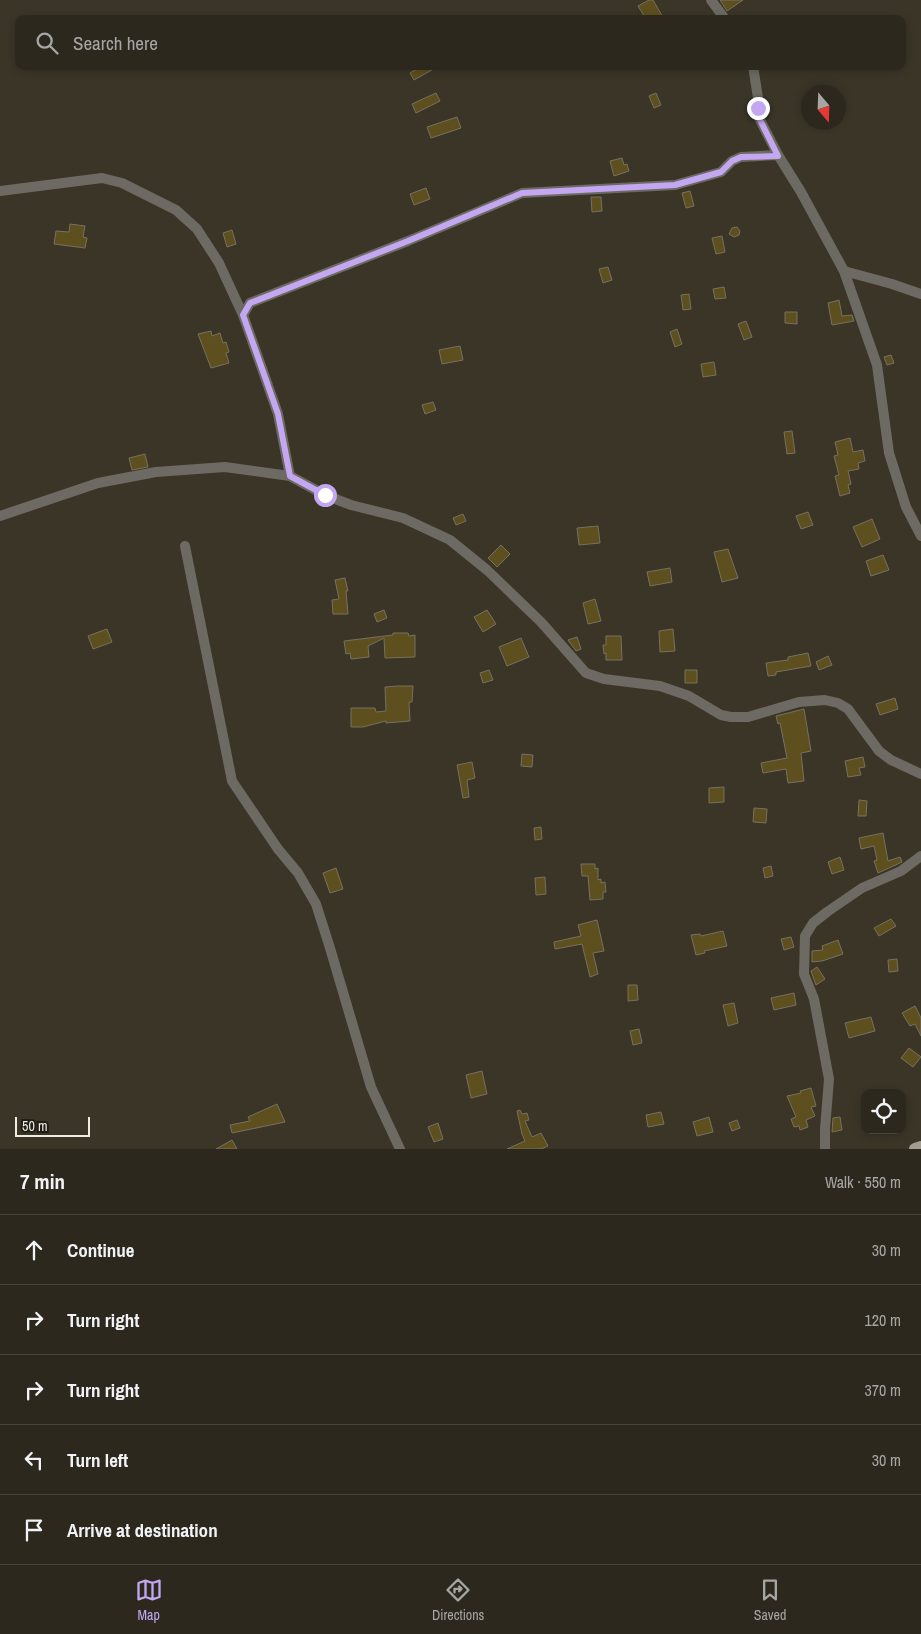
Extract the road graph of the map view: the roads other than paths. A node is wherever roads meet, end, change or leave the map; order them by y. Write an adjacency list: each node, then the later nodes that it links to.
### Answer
1 (711, 0): 2 (street)
2 (722, 15)
3 (754, 70): 4 (street)
4 (778, 156): 6 (street); 8 (street)
5 (0, 191): 8 (street)
6 (844, 271): 7 (street); 11 (street)
7 (921, 294)
8 (243, 315): 9 (street)
9 (290, 476): 10 (street); 13 (street)
10 (0, 516)
11 (921, 536)
12 (185, 546): 16 (street)
13 (921, 774)
14 (921, 856): 17 (street)
15 (921, 1147): 18 (main road)
16 (400, 1149)
17 (825, 1149)
18 (915, 1149)

